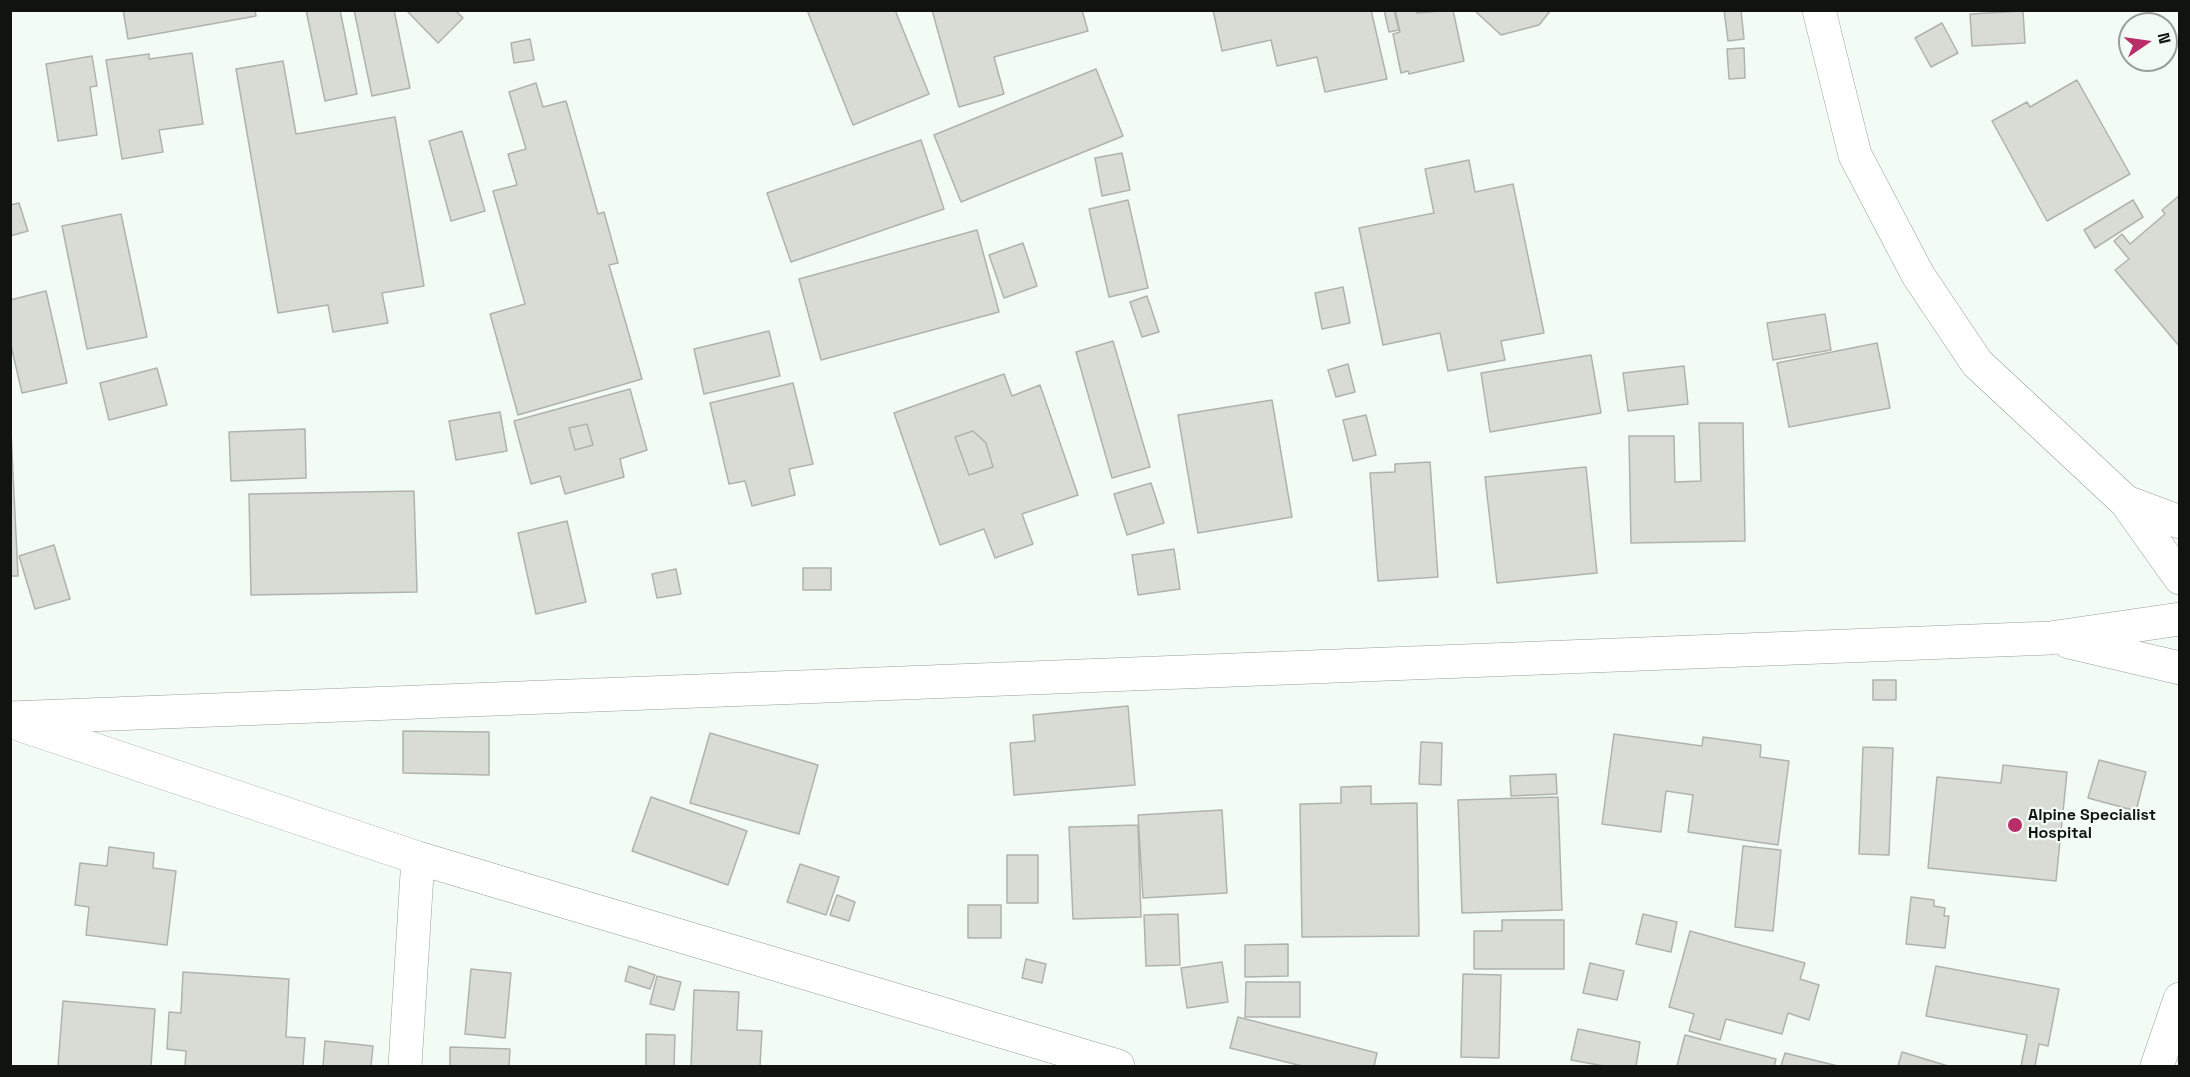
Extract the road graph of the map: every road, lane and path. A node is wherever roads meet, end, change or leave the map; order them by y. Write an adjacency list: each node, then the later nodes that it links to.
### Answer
1 (1819, 10): 2 (street)
2 (2126, 502): 3 (street); 4 (street)
3 (2180, 522)
4 (2180, 578)
5 (2180, 619): 6 (street)
6 (2050, 638): 7 (street); 8 (street)
7 (2180, 668)
8 (10, 720): 9 (street)
9 (418, 858): 11 (street); 12 (street)
10 (2180, 999): 13 (street)
11 (405, 1066)
12 (1118, 1066)
13 (2157, 1066)

